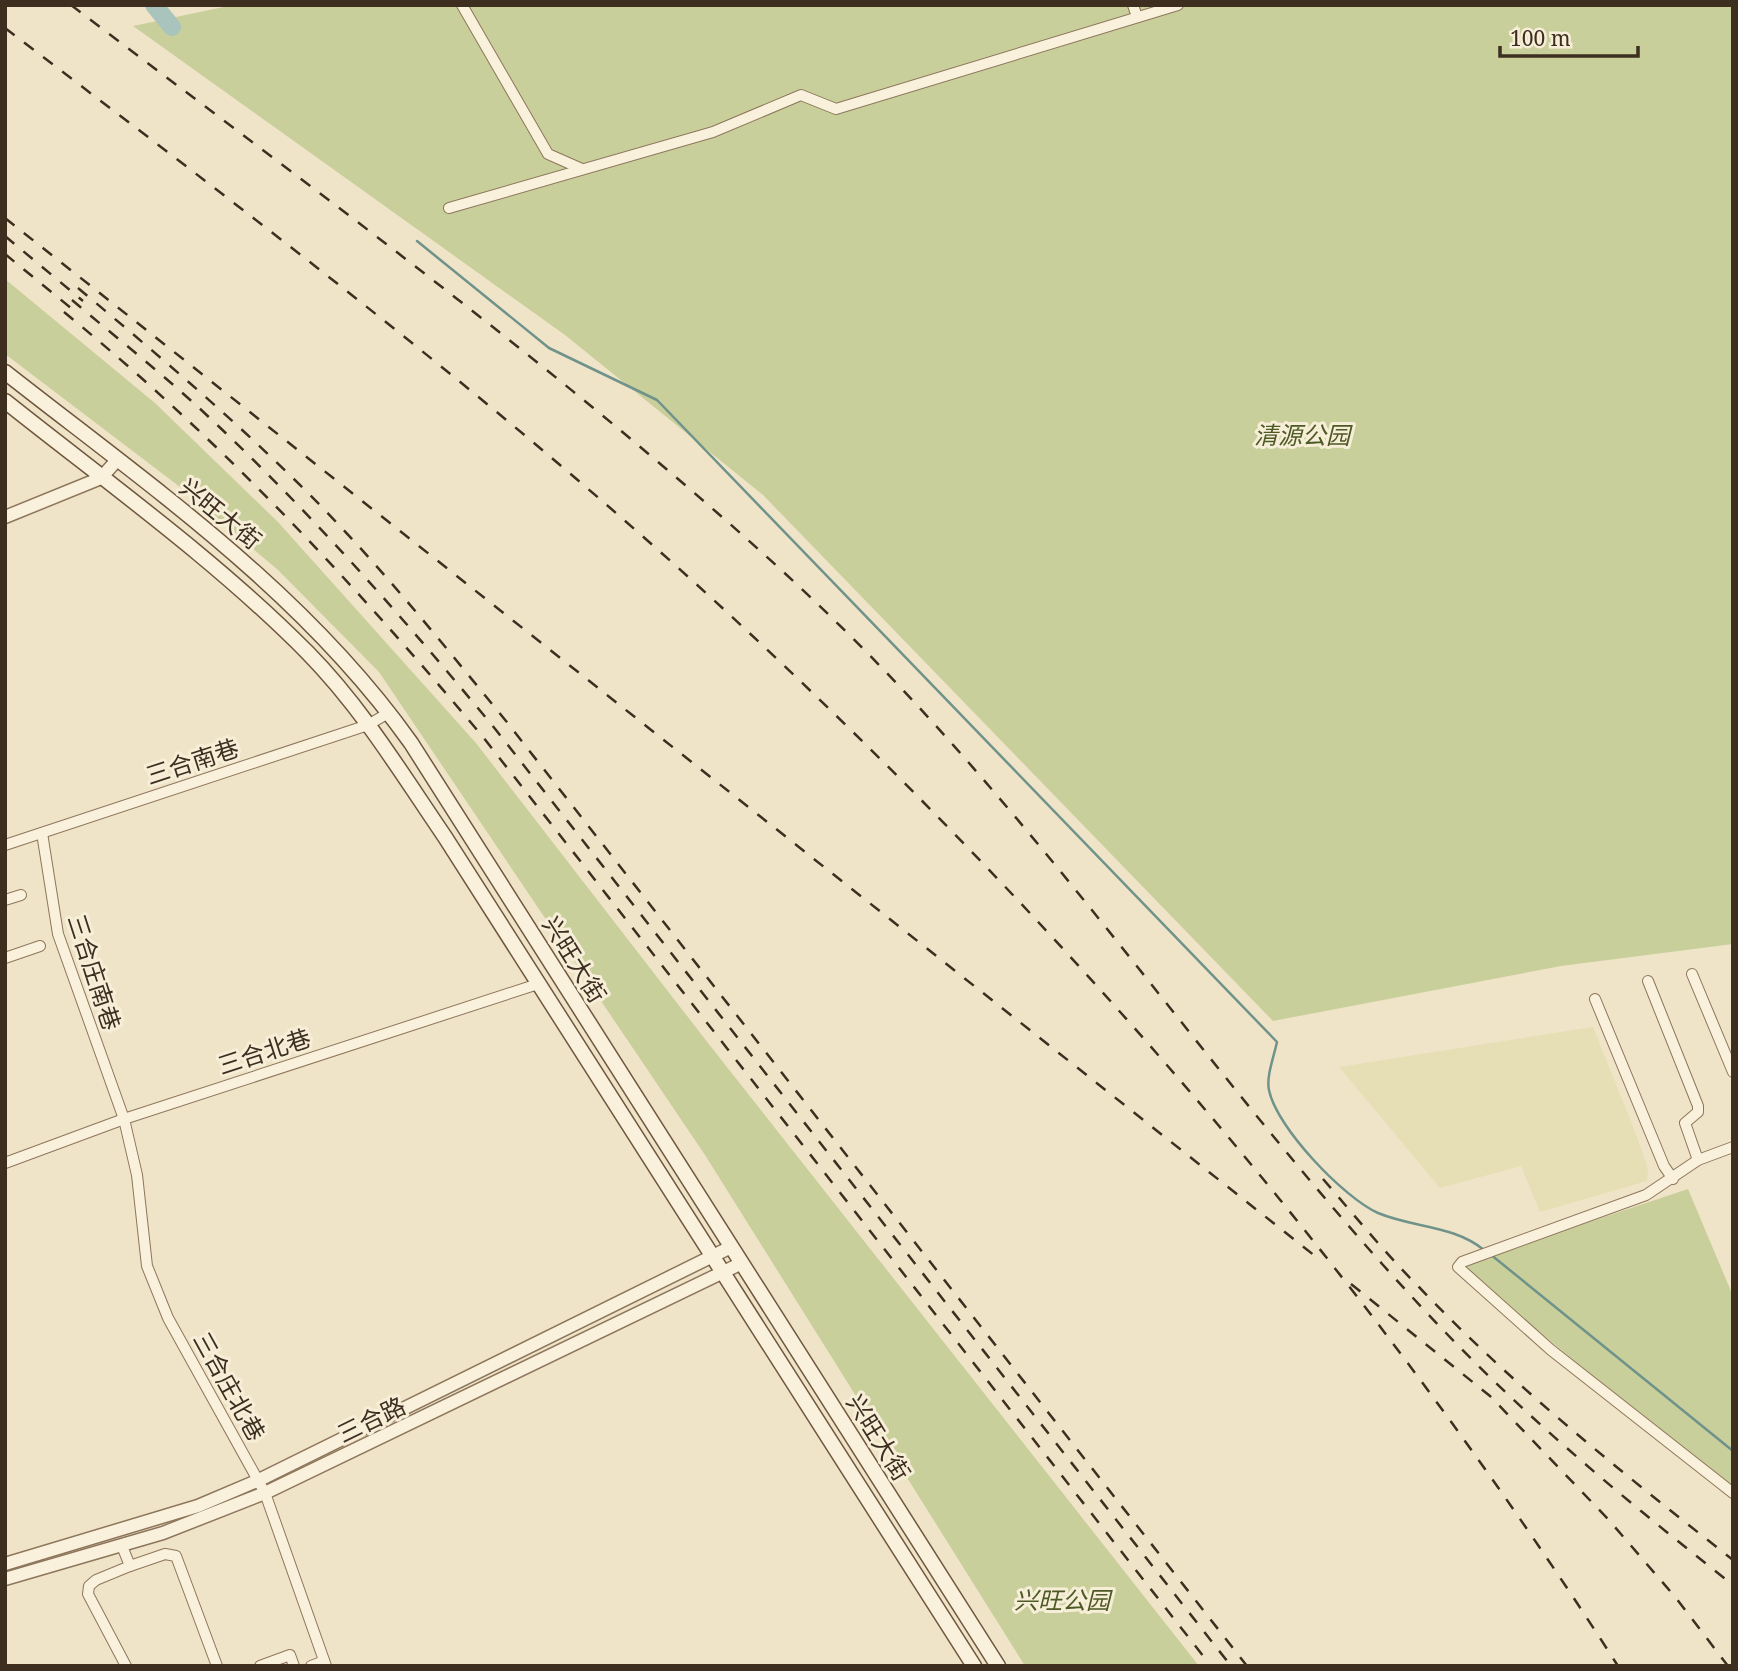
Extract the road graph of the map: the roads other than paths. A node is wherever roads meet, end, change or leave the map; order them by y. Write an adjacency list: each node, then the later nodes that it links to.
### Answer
1 (462, 5): 5 (street)
2 (1133, 5): 4 (street)
3 (1178, 5): 4 (street)
4 (1137, 17): 5 (street)
5 (582, 169): 6 (street)
6 (449, 208)
7 (5, 372): 9 (main road, 兴旺大街)
8 (5, 401): 10 (main road, 兴旺大街)
9 (117, 460): 10 (street); 12 (main road, 兴旺大街)
10 (101, 478): 11 (street); 13 (main road, 兴旺大街)
11 (5, 517)
12 (390, 712): 13 (street, 三合南巷); 30 (main road, 兴旺大街)
13 (368, 725): 14 (street, 三合南巷); 22 (main road, 兴旺大街)
14 (42, 833): 15 (street, 三合南巷); 25 (street, 三合庄南巷)
15 (5, 845)
16 (20, 895): 17 (street)
17 (5, 900)
18 (40, 946): 19 (street)
19 (5, 958)
20 (1692, 974): 24 (street)
21 (1648, 981): 27 (street)
22 (538, 984): 25 (street, 三合北巷); 31 (main road, 兴旺大街)
23 (1595, 999): 29 (street)
24 (1733, 1072)
25 (124, 1119): 28 (street, 三合北巷); 34 (street, 三合庄北巷)
26 (1733, 1147): 27 (street)
27 (1698, 1160): 29 (street)
28 (5, 1163)
29 (1673, 1179): 36 (street)
30 (731, 1247): 31 (street, 三合路); 32 (main road, 兴旺大街)
31 (713, 1257): 33 (main road, 兴旺大街); 34 (street, 三合路)
32 (742, 1264): 33 (street, 三合路); 48 (main road, 兴旺大街)
33 (723, 1273): 35 (street, 三合路); 47 (main road, 兴旺大街)
34 (259, 1480): 35 (street, 三合庄北巷); 38 (street, 三合路)
35 (265, 1493): 37 (street, 三合路); 41 (street, 三合庄北巷)
36 (1733, 1493)
37 (122, 1546): 39 (street); 40 (street, 三合路)
38 (5, 1564)
39 (130, 1566): 42 (street); 43 (street)
40 (5, 1579)
41 (325, 1663): 46 (street)
42 (126, 1666)
43 (217, 1666)
44 (260, 1666): 45 (street)
45 (294, 1666)
46 (311, 1666)
47 (974, 1666)
48 (998, 1666)

